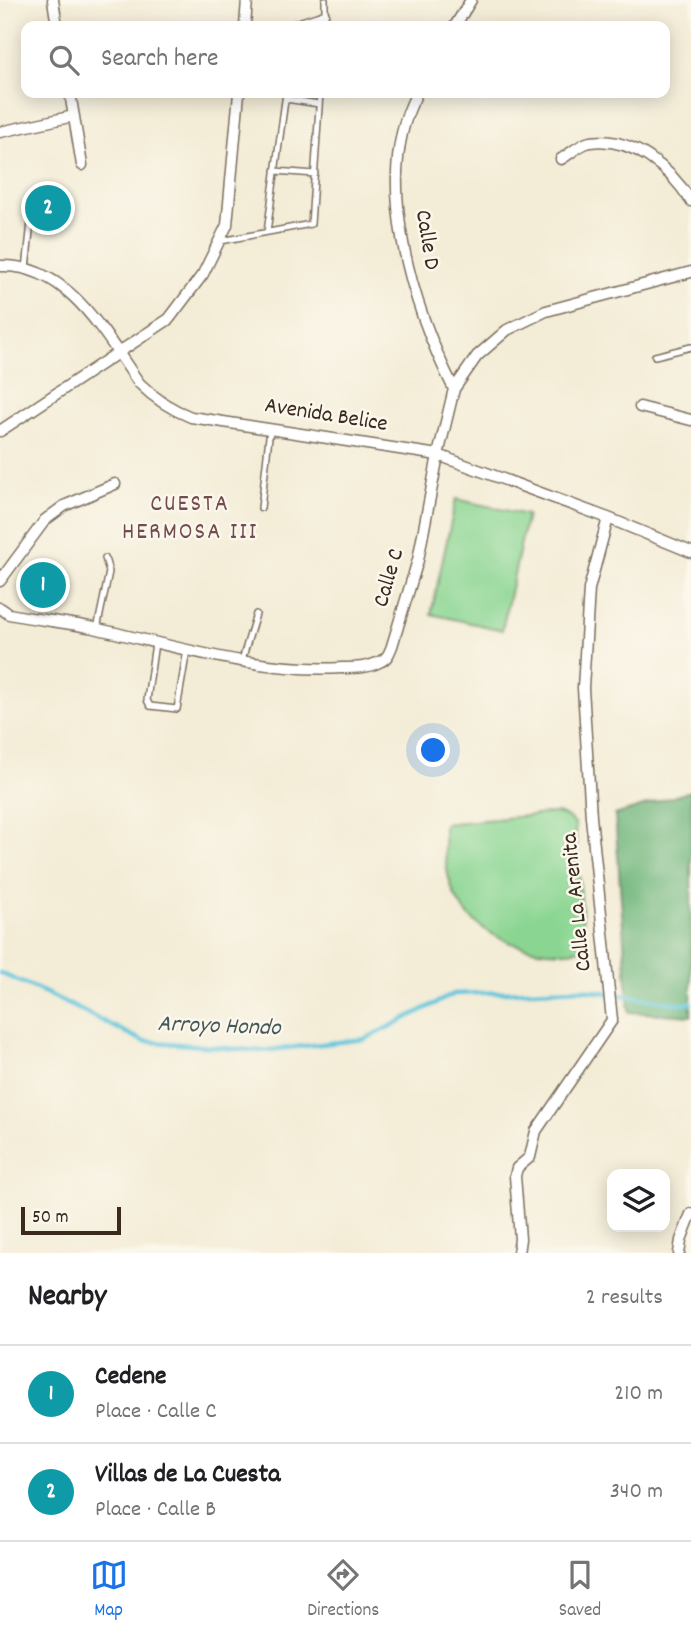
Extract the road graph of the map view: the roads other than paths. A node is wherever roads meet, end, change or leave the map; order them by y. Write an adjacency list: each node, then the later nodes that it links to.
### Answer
1 (53, 0): 6 (street)
2 (247, 0): 7 (street)
3 (325, 0): 5 (lane)
4 (471, 0): 10 (street)
5 (326, 13): 8 (lane); 9 (lane)
6 (56, 21)
7 (245, 21)
8 (301, 21)
9 (325, 21)
10 (458, 21)
11 (70, 98): 18 (street)
12 (239, 98): 27 (street)
13 (286, 98): 22 (lane)
14 (294, 98): 17 (lane)
15 (320, 98): 17 (lane)
16 (415, 98): 34 (street, Calle D)
17 (319, 104): 23 (lane)
18 (74, 116): 19 (street); 21 (street)
19 (0, 132)
20 (561, 159): 24 (street)
21 (82, 165)
22 (275, 171): 23 (lane); 26 (lane)
23 (314, 174): 26 (lane)
24 (691, 201)
25 (32, 213): 29 (lane)
26 (267, 232): 27 (lane)
27 (218, 242): 32 (street)
28 (0, 266): 29 (street, Avenida Belice)
29 (26, 269): 32 (street, Avenida Belice)
30 (691, 272): 34 (street, Calle C)
31 (691, 347): 33 (lane)
32 (119, 354): 37 (street, Avenida Belice); 38 (street)
33 (655, 356)
34 (454, 389): 39 (street, Calle C)
35 (640, 407): 36 (street)
36 (691, 420)
37 (270, 429): 39 (street, Avenida Belice); 41 (lane)
38 (0, 431)
39 (438, 455): 42 (street, Avenida Belice); 51 (street, Calle C)
40 (115, 484): 45 (street)
41 (261, 508)
42 (608, 518): 43 (street, Avenida Belice); 53 (street, Calle La Arenita)
43 (691, 552)
44 (106, 558): 48 (lane)
45 (0, 582)
46 (0, 608): 48 (street, Calle C)
47 (256, 614): 51 (lane)
48 (97, 629): 49 (street, Calle C)
49 (155, 643): 50 (street, Calle C); 50 (lane)
50 (187, 650): 51 (street, Calle C)
51 (242, 660)
52 (691, 1214): 54 (street)
53 (518, 1253)
54 (679, 1253)

